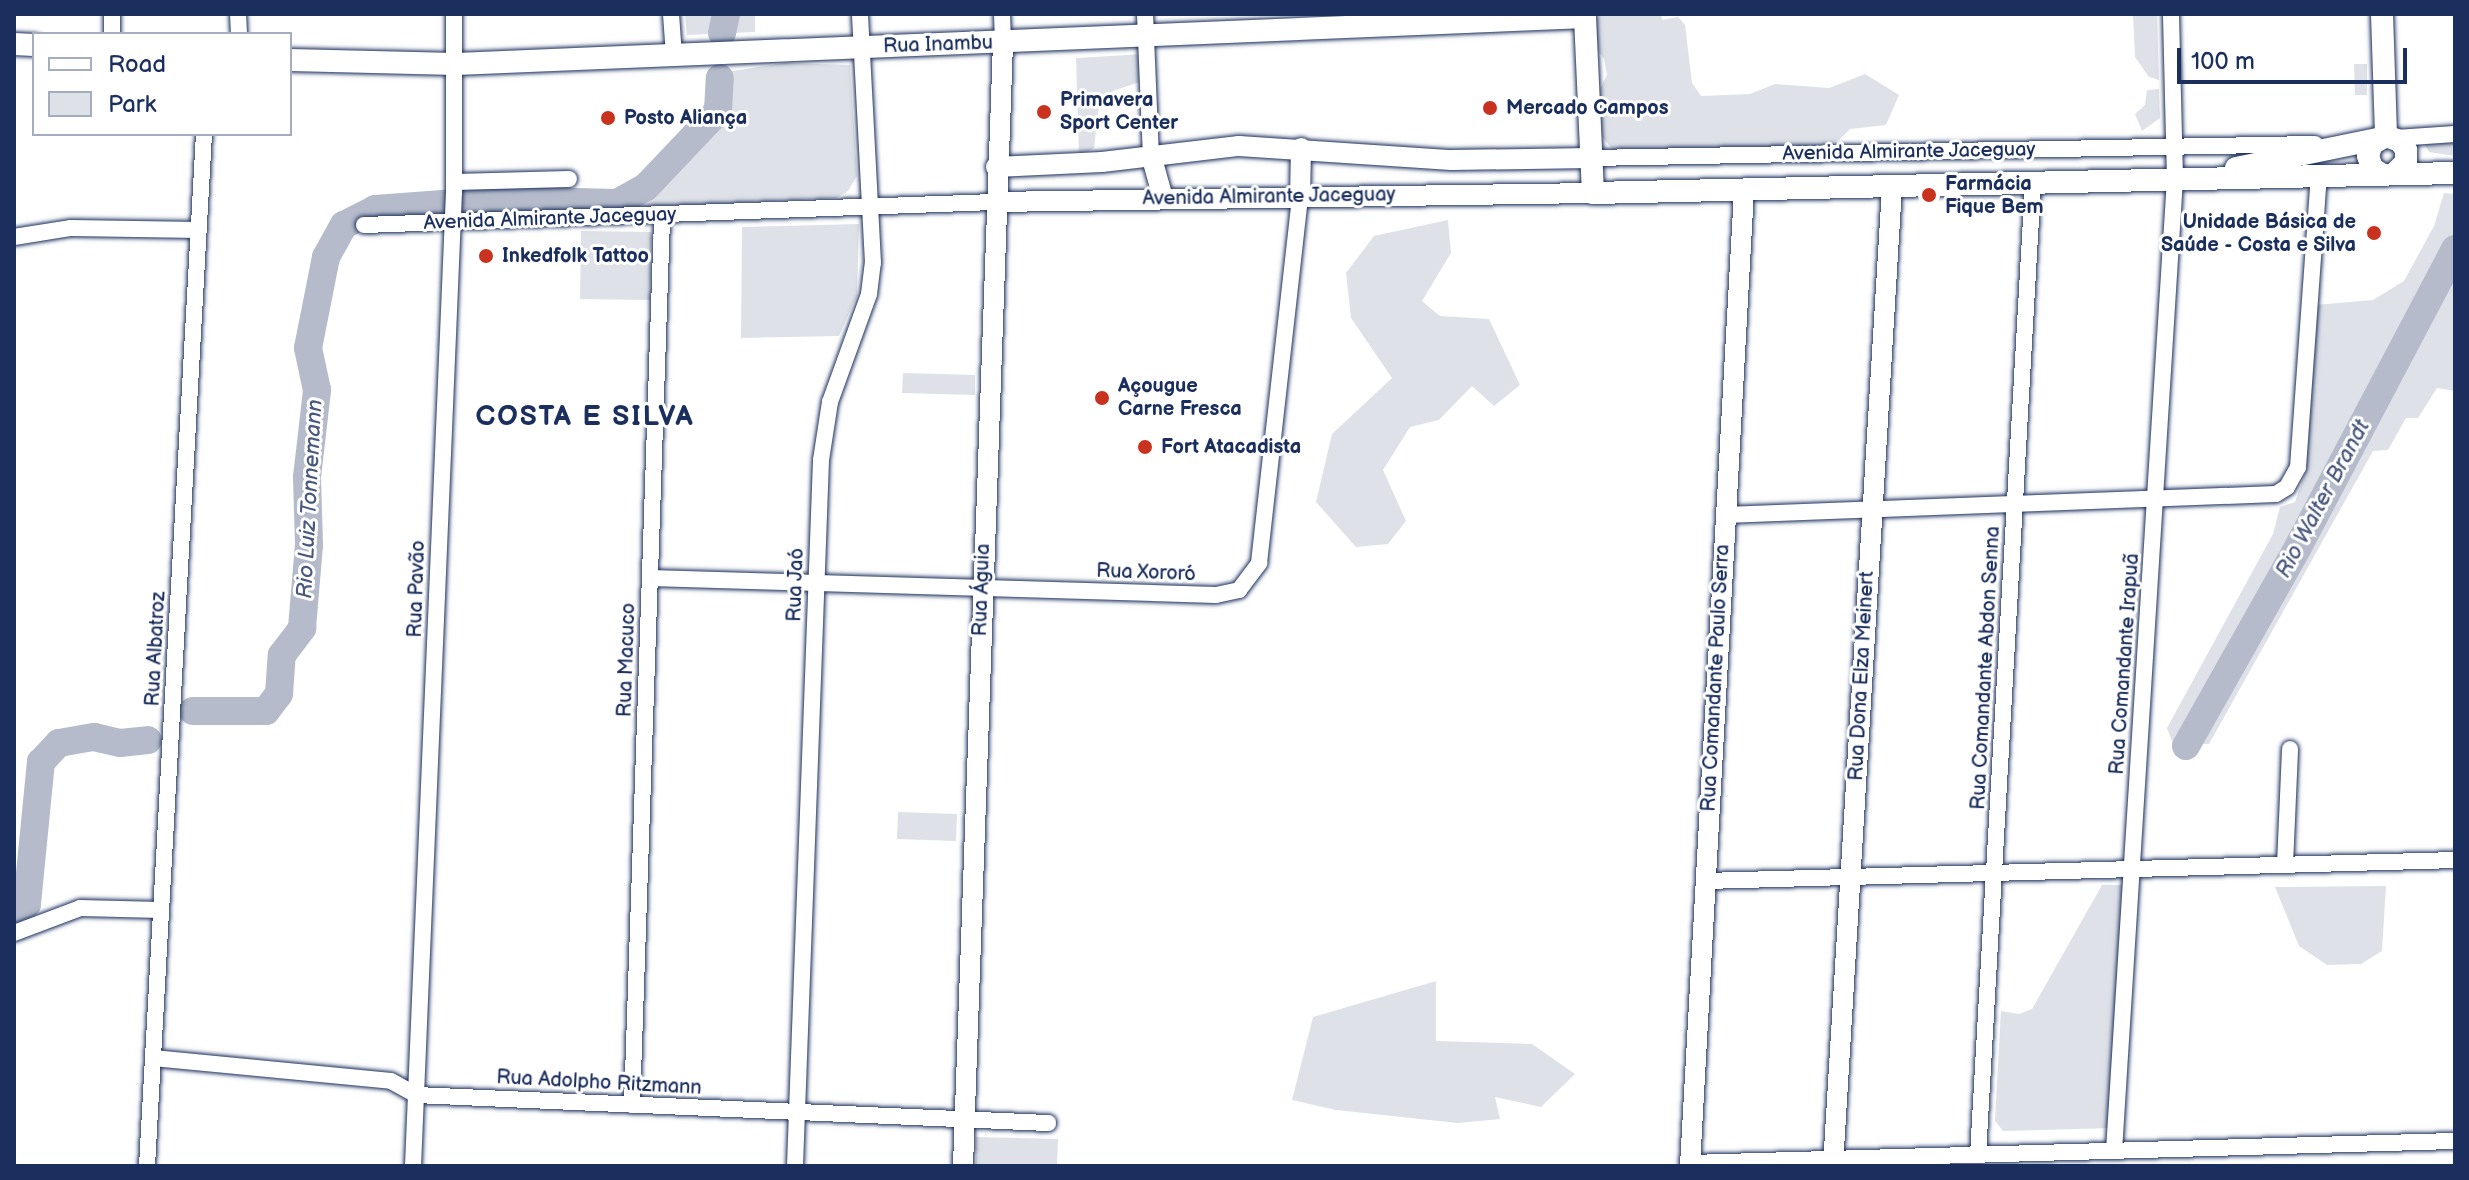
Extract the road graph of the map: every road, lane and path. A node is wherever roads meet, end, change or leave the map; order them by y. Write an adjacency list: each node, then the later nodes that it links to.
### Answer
1 (454, 14): 15 (street, Rua Pavão)
2 (671, 14): 13 (street)
3 (860, 14): 12 (street, Rua Jaó)
4 (1002, 14): 11 (street, Rua Águia)
5 (2171, 14): 20 (street, Rua Comandante Irapuã)
6 (2382, 14): 18 (main road)
7 (1585, 15): 8 (main road, Rua Inambu); 23 (main road)
8 (1440, 18): 9 (main road, Rua Inambu)
9 (1294, 22): 10 (main road, Rua Inambu)
10 (1146, 25): 11 (main road, Rua Inambu); 22 (street)
11 (1003, 42): 12 (main road, Rua Inambu); 24 (street, Rua Águia)
12 (861, 48): 13 (main road, Rua Inambu); 38 (street, Rua Jaó)
13 (674, 56): 15 (main road, Rua Inambu)
14 (292, 60): 15 (main road, Rua Inambu)
15 (456, 64): 32 (street, Rua Pavão)
16 (2455, 134): 18 (street, Avenida Almirante Jaceguay)
17 (204, 136): 42 (street, Rua Albatroz)
18 (2391, 140): 19 (main road, Avenida Almirante Jaceguay); 25 (main road); 26 (main road); 26 (main road)
19 (2344, 144): 20 (street, Avenida Almirante Jaceguay); 29 (main road, Avenida Almirante Jaceguay)
20 (2174, 147): 23 (street, Avenida Almirante Jaceguay); 29 (street, Rua Comandante Irapuã)
21 (1301, 148): 22 (street, Avenida Almirante Jaceguay); 23 (street, Avenida Almirante Jaceguay); 35 (street)
22 (1151, 155): 24 (street, Avenida Almirante Jaceguay); 36 (street)
23 (1591, 158): 34 (main road)
24 (996, 167): 37 (street, Rua Águia)
25 (2455, 170): 26 (main road, Avenida Almirante Jaceguay)
26 (2388, 174): 27 (main road, Avenida Almirante Jaceguay)
27 (2319, 176): 29 (main road, Avenida Almirante Jaceguay); 44 (street)
28 (569, 179): 32 (street, Avenida Almirante Jaceguay)
29 (2175, 179): 30 (main road, Avenida Almirante Jaceguay); 44 (street, Rua Comandante Irapuã)
30 (2033, 182): 31 (main road, Avenida Almirante Jaceguay); 45 (street, Rua Comandante Abdon Senna)
31 (1892, 186): 33 (main road, Avenida Almirante Jaceguay); 46 (street, Rua Dona Elza Meinert)
32 (454, 187): 40 (street, Rua Pavão)
33 (1744, 190): 34 (main road, Avenida Almirante Jaceguay); 47 (street, Rua Comandante Paulo Serra)
34 (1593, 193): 35 (street, Avenida Almirante Jaceguay)
35 (1300, 197): 36 (street, Avenida Almirante Jaceguay); 50 (street, Rua Xororó)
36 (1163, 198): 37 (street, Avenida Almirante Jaceguay)
37 (994, 202): 38 (street, Avenida Almirante Jaceguay); 50 (street, Rua Águia)
38 (870, 204): 39 (street, Avenida Almirante Jaceguay); 49 (street, Rua Jaó)
39 (662, 218): 40 (street, Avenida Almirante Jaceguay); 48 (street, Rua Macuco)
40 (452, 219): 41 (street, Avenida Almirante Jaceguay); 61 (street, Rua Pavão)
41 (364, 225)
42 (199, 230): 43 (street); 58 (street, Rua Albatroz)
43 (14, 237)
44 (2155, 500): 45 (street); 54 (street, Rua Comandante Irapuã)
45 (2015, 505): 46 (street); 55 (street, Rua Comandante Abdon Senna)
46 (1872, 509): 47 (street); 56 (street, Rua Dona Elza Meinert)
47 (1725, 515): 57 (street, Rua Comandante Paulo Serra)
48 (650, 578): 49 (street, Rua Xororó); 62 (street, Rua Macuco)
49 (816, 583): 50 (street, Rua Xororó); 63 (street, Rua Jaó)
50 (982, 588): 64 (street, Rua Águia)
51 (2290, 749): 53 (street)
52 (2455, 860): 53 (street)
53 (2285, 865): 54 (street)
54 (2132, 869): 55 (street); 67 (street, Rua Comandante Irapuã)
55 (1994, 873): 56 (street); 68 (street, Rua Comandante Abdon Senna)
56 (1850, 877): 57 (street); 69 (street, Rua Dona Elza Meinert)
57 (1705, 881): 70 (street, Rua Comandante Paulo Serra)
58 (161, 910): 59 (street); 60 (street, Rua Albatroz)
59 (14, 933)
60 (153, 1058): 61 (street, Rua Adolpho Ritzmann); 71 (street, Rua Albatroz)
61 (416, 1095): 62 (street, Rua Adolpho Ritzmann); 72 (street, Rua Pavão)
62 (632, 1105): 63 (street, Rua Adolpho Ritzmann)
63 (797, 1112): 64 (street, Rua Adolpho Ritzmann); 73 (street, Rua Jaó)
64 (965, 1119): 65 (street, Rua Adolpho Ritzmann); 74 (street, Rua Águia)
65 (1048, 1123)
66 (2455, 1141): 67 (street)
67 (2114, 1151): 68 (street)
68 (1978, 1155): 69 (street)
69 (1833, 1162): 70 (street)
70 (1690, 1164)
71 (147, 1166)
72 (413, 1166)
73 (795, 1166)
74 (963, 1166)

